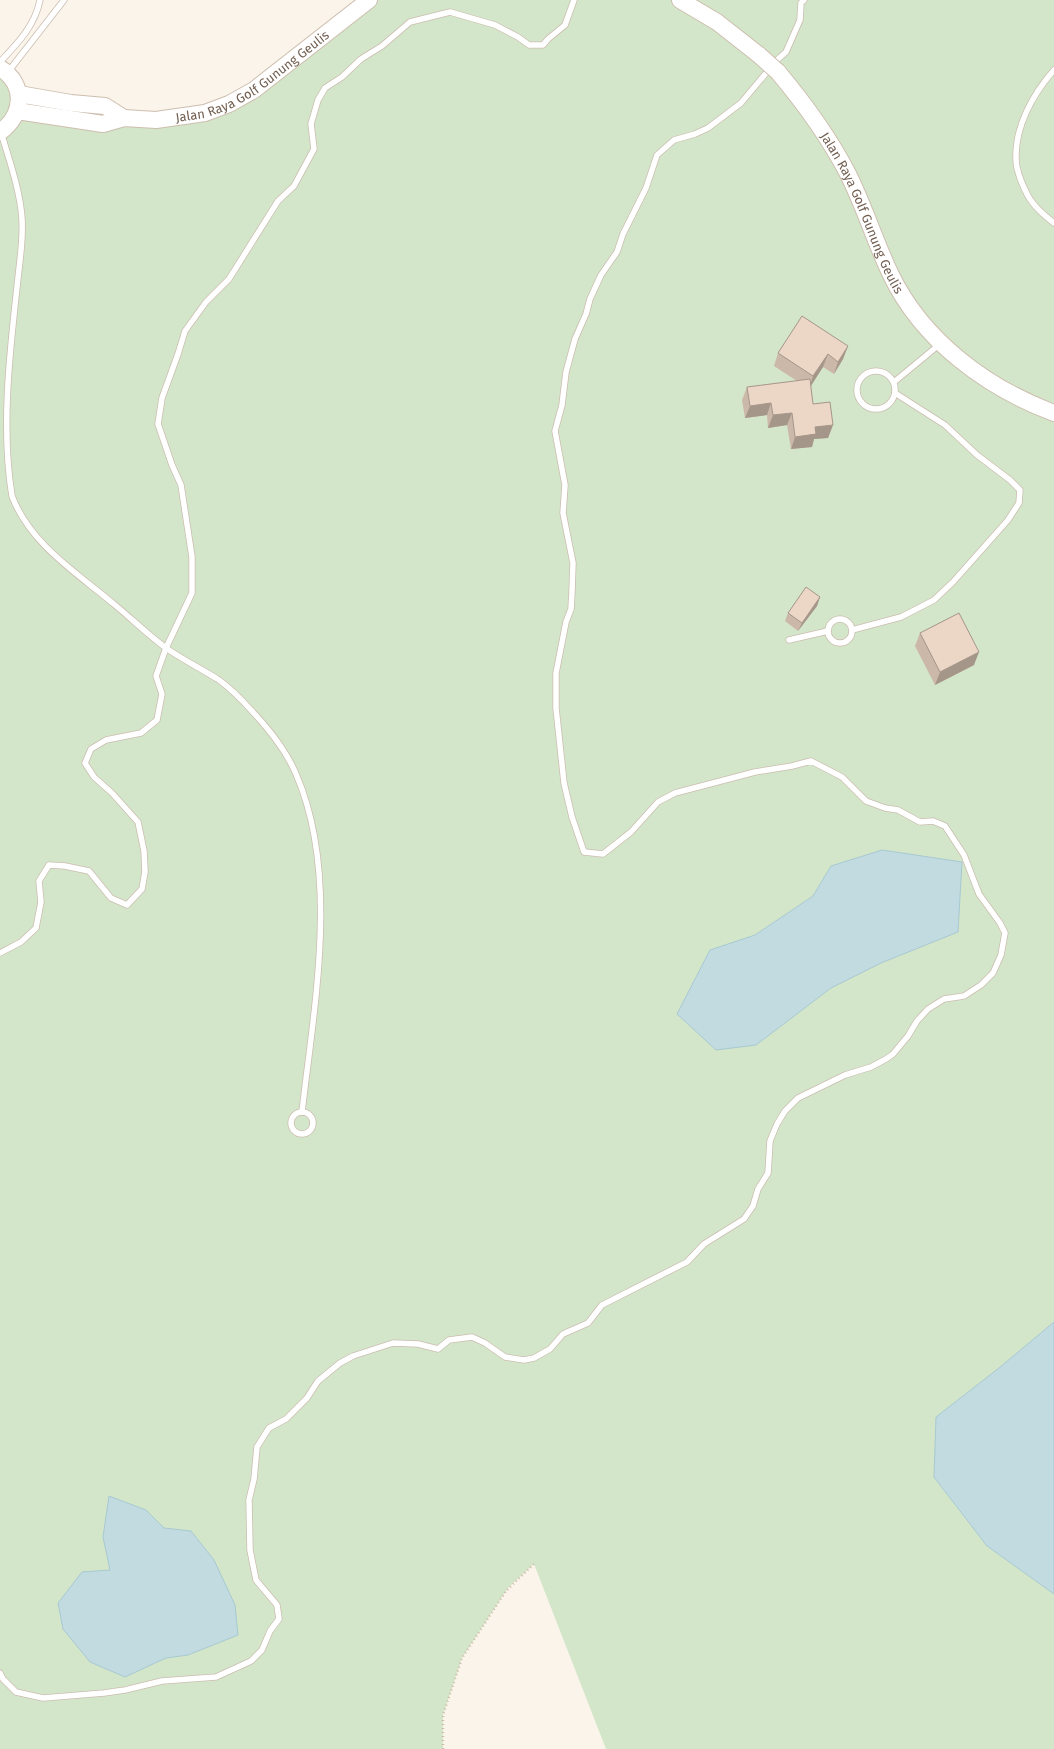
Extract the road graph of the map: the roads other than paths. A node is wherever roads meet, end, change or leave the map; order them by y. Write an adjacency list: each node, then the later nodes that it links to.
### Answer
1 (40, 0): 7 (lane)
2 (64, 0): 7 (lane)
3 (369, 0): 11 (main road, Jalan Raya Golf Gunung Geulis)
4 (574, 0): 21 (lane)
5 (680, 0): 14 (main road, Jalan Raya Golf Gunung Geulis, bridge)
6 (804, 0): 24 (lane)
7 (2, 67): 9 (main road)
8 (1054, 70): 13 (lane)
9 (19, 94): 10 (main road); 11 (main road, Jalan Raya Golf Gunung Geulis)
10 (17, 111): 11 (main road, Jalan Raya Golf Gunung Geulis); 12 (main road)
11 (124, 118)
12 (0, 132): 21 (lane)
13 (1054, 223)
14 (940, 344): 15 (lane); 17 (main road, Jalan Raya Golf Gunung Geulis)
15 (894, 382): 16 (lane); 16 (lane)
16 (895, 393): 18 (lane)
17 (1054, 413)
18 (852, 630): 19 (lane); 19 (lane)
19 (828, 631): 20 (lane)
20 (789, 640)
21 (166, 648): 22 (lane); 23 (lane)
22 (0, 953)
23 (302, 1112): 23 (lane)
24 (0, 1674)

